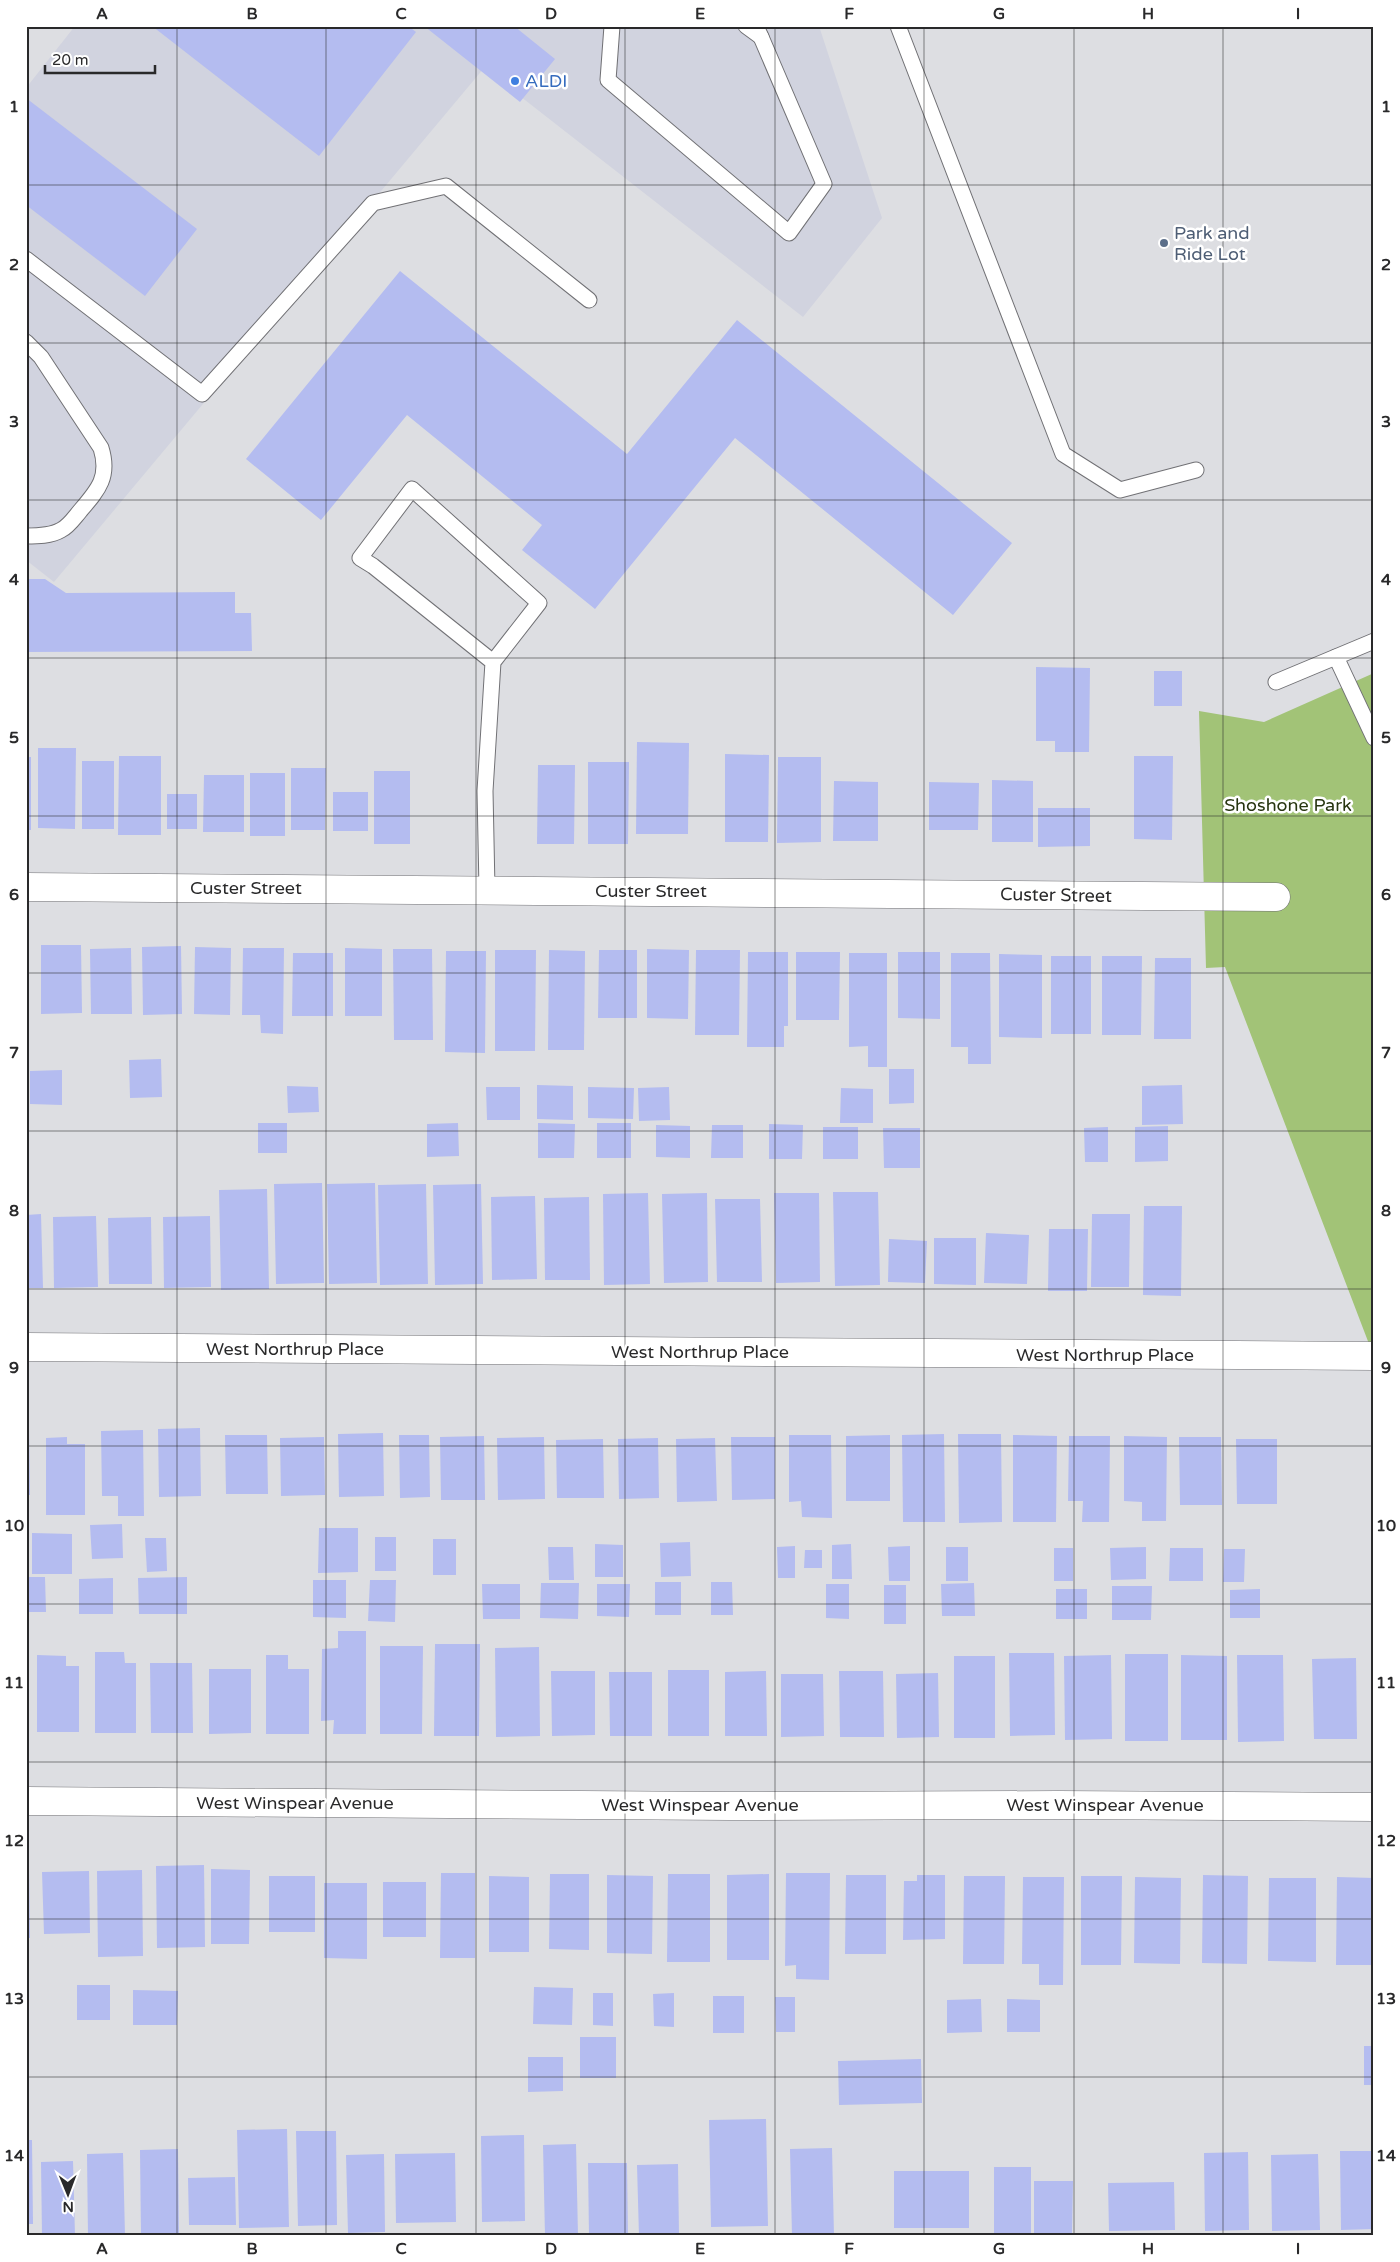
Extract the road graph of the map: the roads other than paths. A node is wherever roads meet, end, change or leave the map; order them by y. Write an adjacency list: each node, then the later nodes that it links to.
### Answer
1 (612, 26): 4 (lane)
2 (746, 26): 4 (lane)
3 (898, 26): 8 (lane)
4 (758, 32)
5 (26, 258): 6 (lane)
6 (589, 300)
7 (29, 349): 9 (lane)
8 (1196, 470)
9 (26, 536)
10 (1374, 641): 11 (lane)
11 (1336, 657): 13 (lane); 14 (lane)
12 (493, 662): 12 (lane); 16 (lane)
13 (1276, 682)
14 (1374, 738)
15 (26, 887): 16 (street, Custer Street)
16 (487, 890): 17 (street, Custer Street)
17 (1276, 897)
18 (26, 1347): 19 (street, West Northrup Place)
19 (1374, 1356)
20 (26, 1801): 21 (street, West Winspear Avenue)
21 (1374, 1807)

